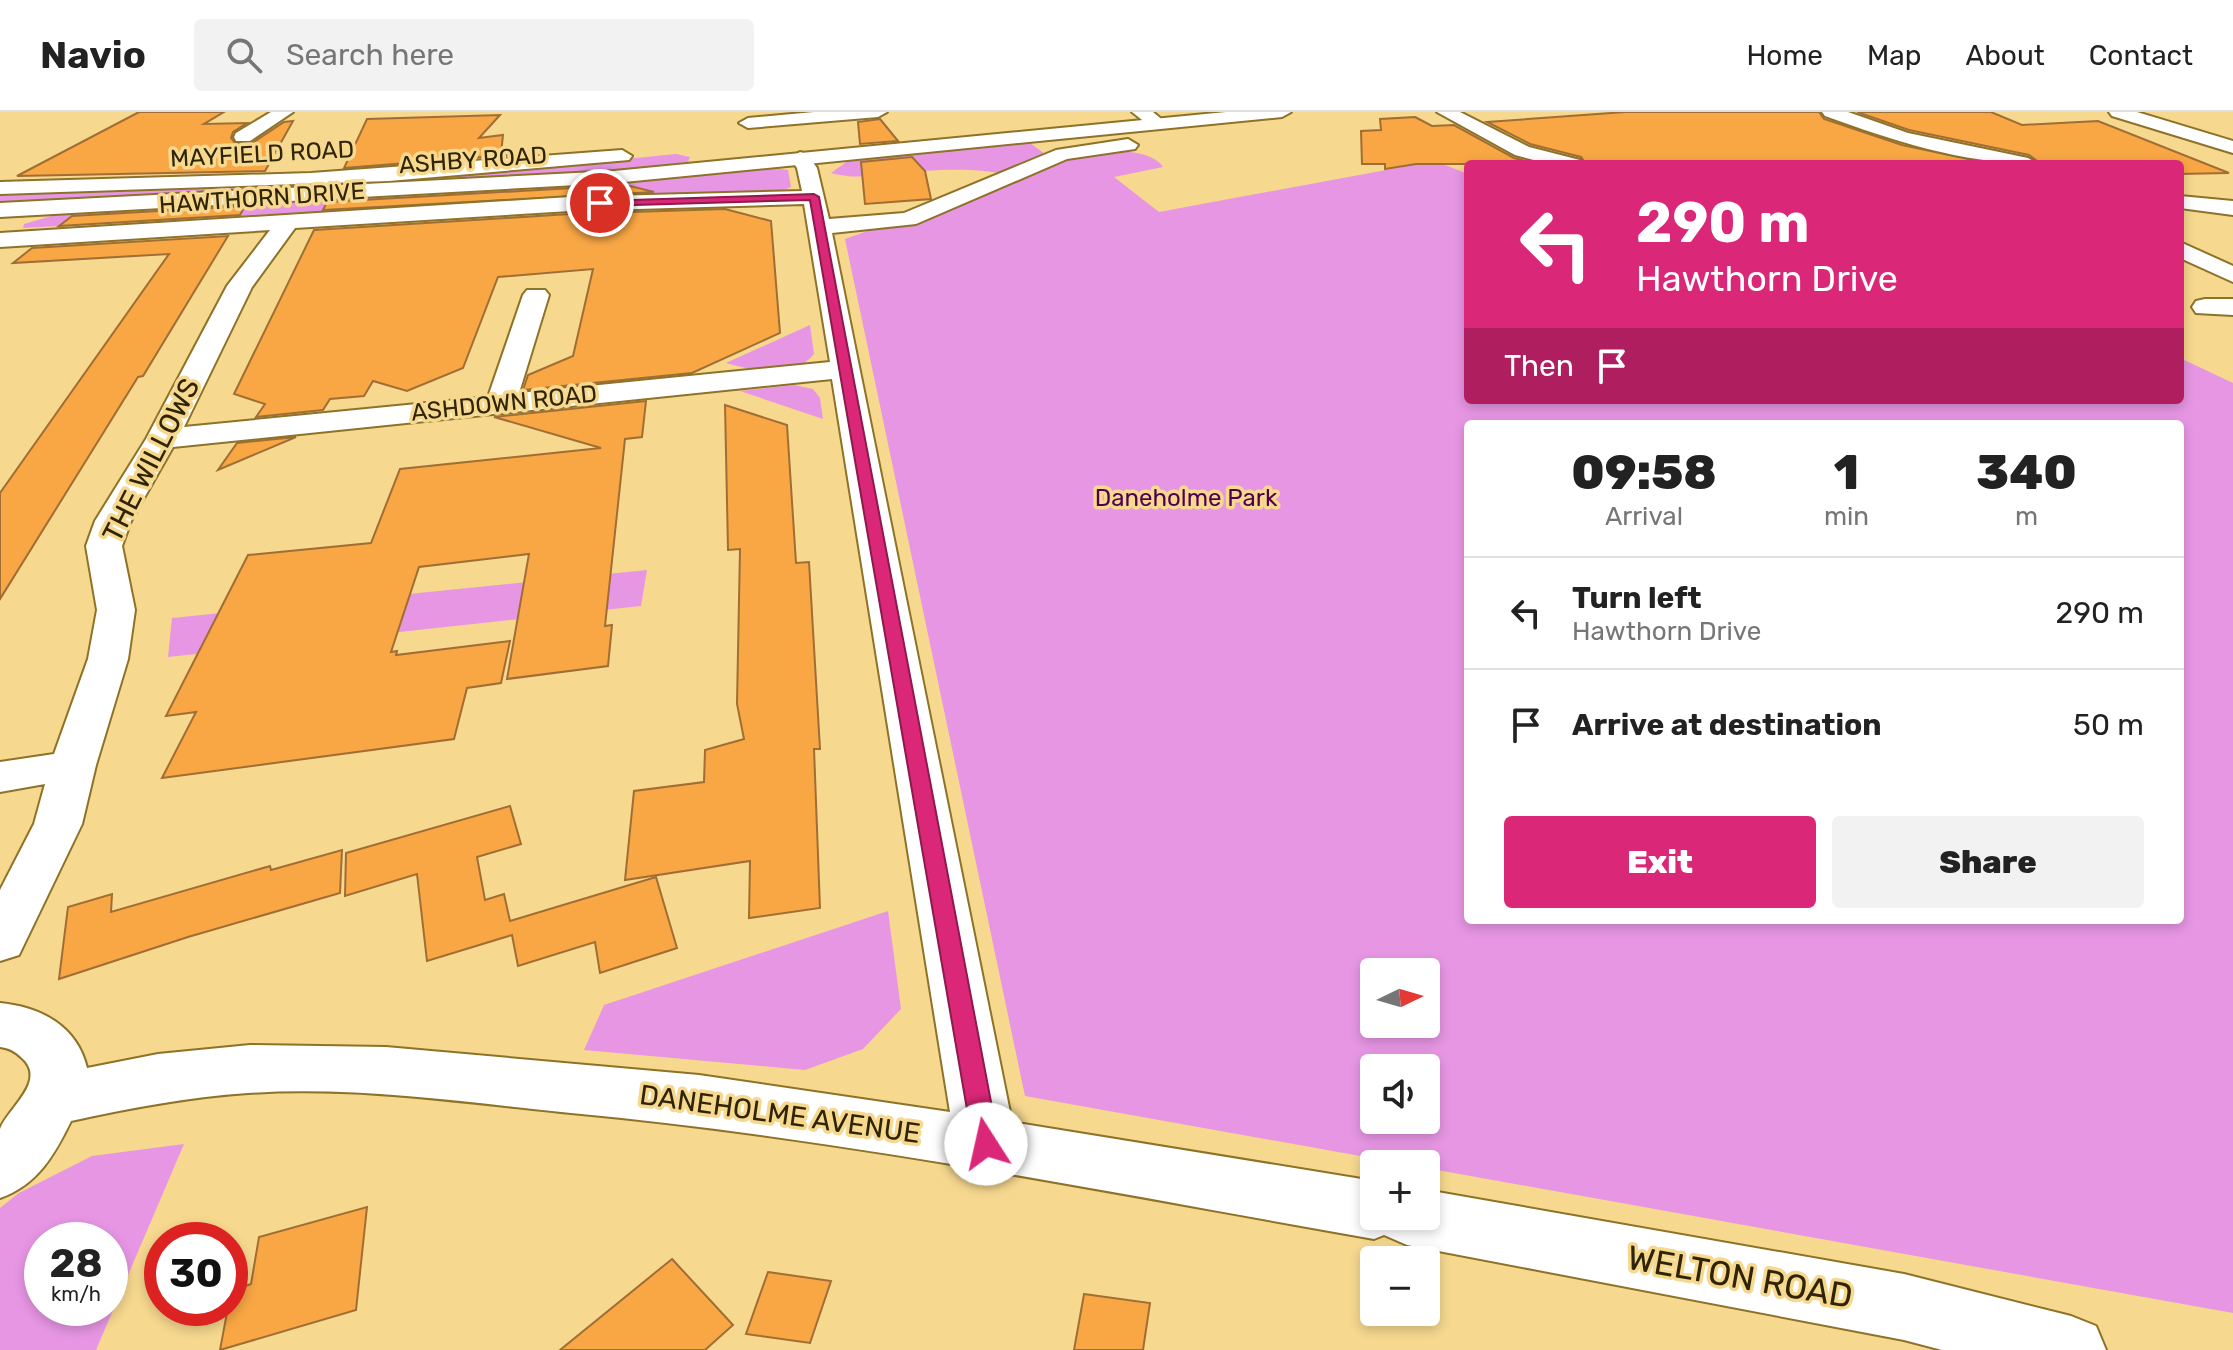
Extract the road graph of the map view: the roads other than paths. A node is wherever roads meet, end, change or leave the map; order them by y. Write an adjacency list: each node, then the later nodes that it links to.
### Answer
1 (284, 112): 9 (street)
2 (878, 112): 8 (street)
3 (1282, 112): 7 (street, ASHBY ROAD)
4 (1446, 112): 13 (street)
5 (1831, 112): 14 (street)
6 (2118, 112): 11 (street)
7 (1149, 117): 16 (street, ASHBY ROAD)
8 (748, 123)
9 (243, 137)
10 (1128, 145): 16 (street)
11 (2233, 147)
12 (622, 156): 15 (street, MAYFIELD ROAD)
13 (1557, 160)
14 (2009, 160)
15 (0, 188)
16 (811, 194): 19 (street, ASHBY ROAD); 21 (street, HAWTHORN DRIVE); 29 (street)
17 (2184, 202): 18 (street)
18 (2233, 208)
19 (25, 209): 20 (street, ASHBY ROAD); 22 (street)
20 (0, 210)
21 (288, 222): 23 (street, HAWTHORN DRIVE); 31 (street, THE WILLOWS)
22 (0, 232)
23 (0, 240)
24 (2184, 251): 25 (street)
25 (2233, 275)
26 (536, 295): 30 (street)
27 (2205, 307): 28 (street)
28 (2233, 307)
29 (845, 369): 30 (street, ASHDOWN ROAD); 37 (street)
30 (501, 403): 31 (street, ASHDOWN ROAD)
31 (162, 439): 32 (street, THE WILLOWS)
32 (73, 765): 33 (street); 34 (street, THE WILLOWS)
33 (0, 777)
34 (0, 941)
35 (0, 1025): 36 (street)
36 (52, 1100): 37 (street, DANEHOLME AVENUE); 38 (street)
37 (986, 1144): 39 (street)
38 (0, 1171)
39 (1360, 1208)
40 (1440, 1222): 41 (street, WELTON ROAD)
41 (2071, 1350)

